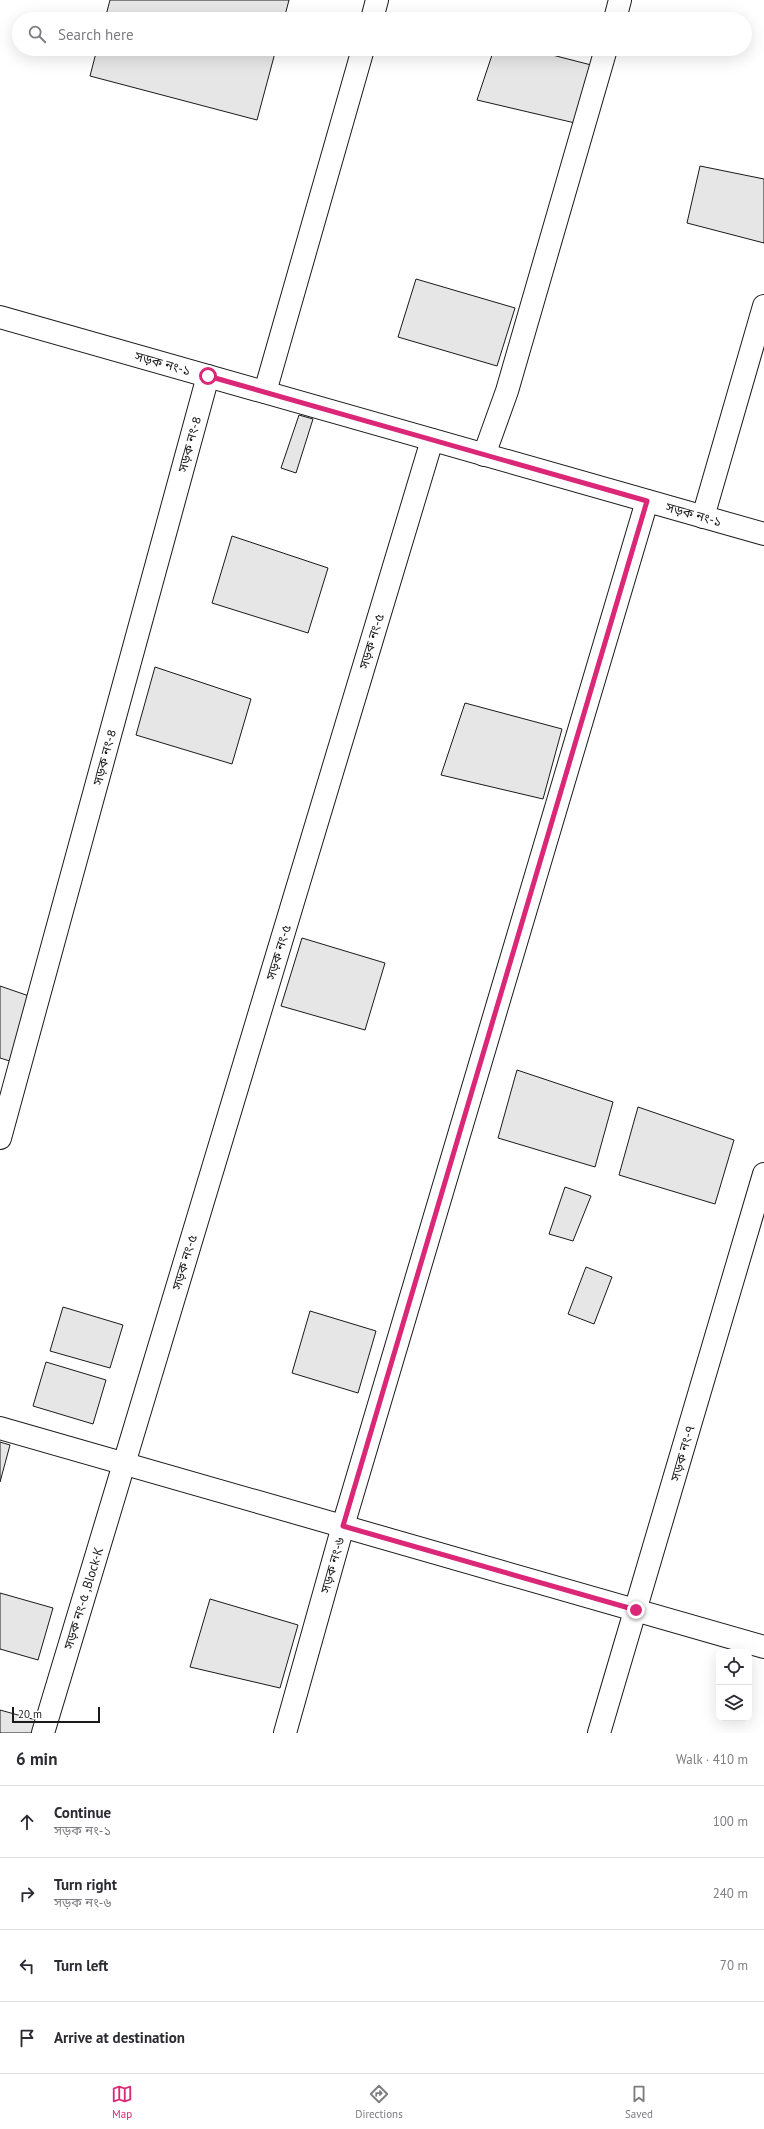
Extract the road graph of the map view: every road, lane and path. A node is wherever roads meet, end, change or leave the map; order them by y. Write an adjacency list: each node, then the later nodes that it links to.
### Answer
1 (377, 0): 3 (street)
2 (620, 0): 4 (street)
3 (374, 12)
4 (617, 12)
5 (361, 56): 10 (street)
6 (604, 56): 12 (street)
7 (764, 306): 14 (street)
8 (0, 317): 9 (street, সড়ক নং-১)
9 (208, 376): 10 (street, সড়ক নং-১); 16 (street, সড়ক নং-৪)
10 (265, 392): 11 (street, সড়ক নং-১)
11 (432, 440): 12 (street, সড়ক নং-১); 19 (street, সড়ক নং-৫)
12 (484, 455): 13 (street, সড়ক নং-১)
13 (647, 501): 14 (street, সড়ক নং-১); 20 (street, সড়ক নং-৬)
14 (703, 517): 15 (street, সড়ক নং-১)
15 (764, 534)
16 (0, 1138)
17 (764, 1174): 21 (street, সড়ক নং-৭)
18 (0, 1428): 19 (street)
19 (124, 1464): 20 (street); 23 (street, সড়ক নং-৫ ,Block-K)
20 (343, 1526): 21 (street); 24 (street, সড়ক নং-৬)
21 (636, 1610): 22 (street); 25 (street, সড়ক নং-৭)
22 (764, 1647)
23 (43, 1733)
24 (285, 1733)
25 (599, 1733)

